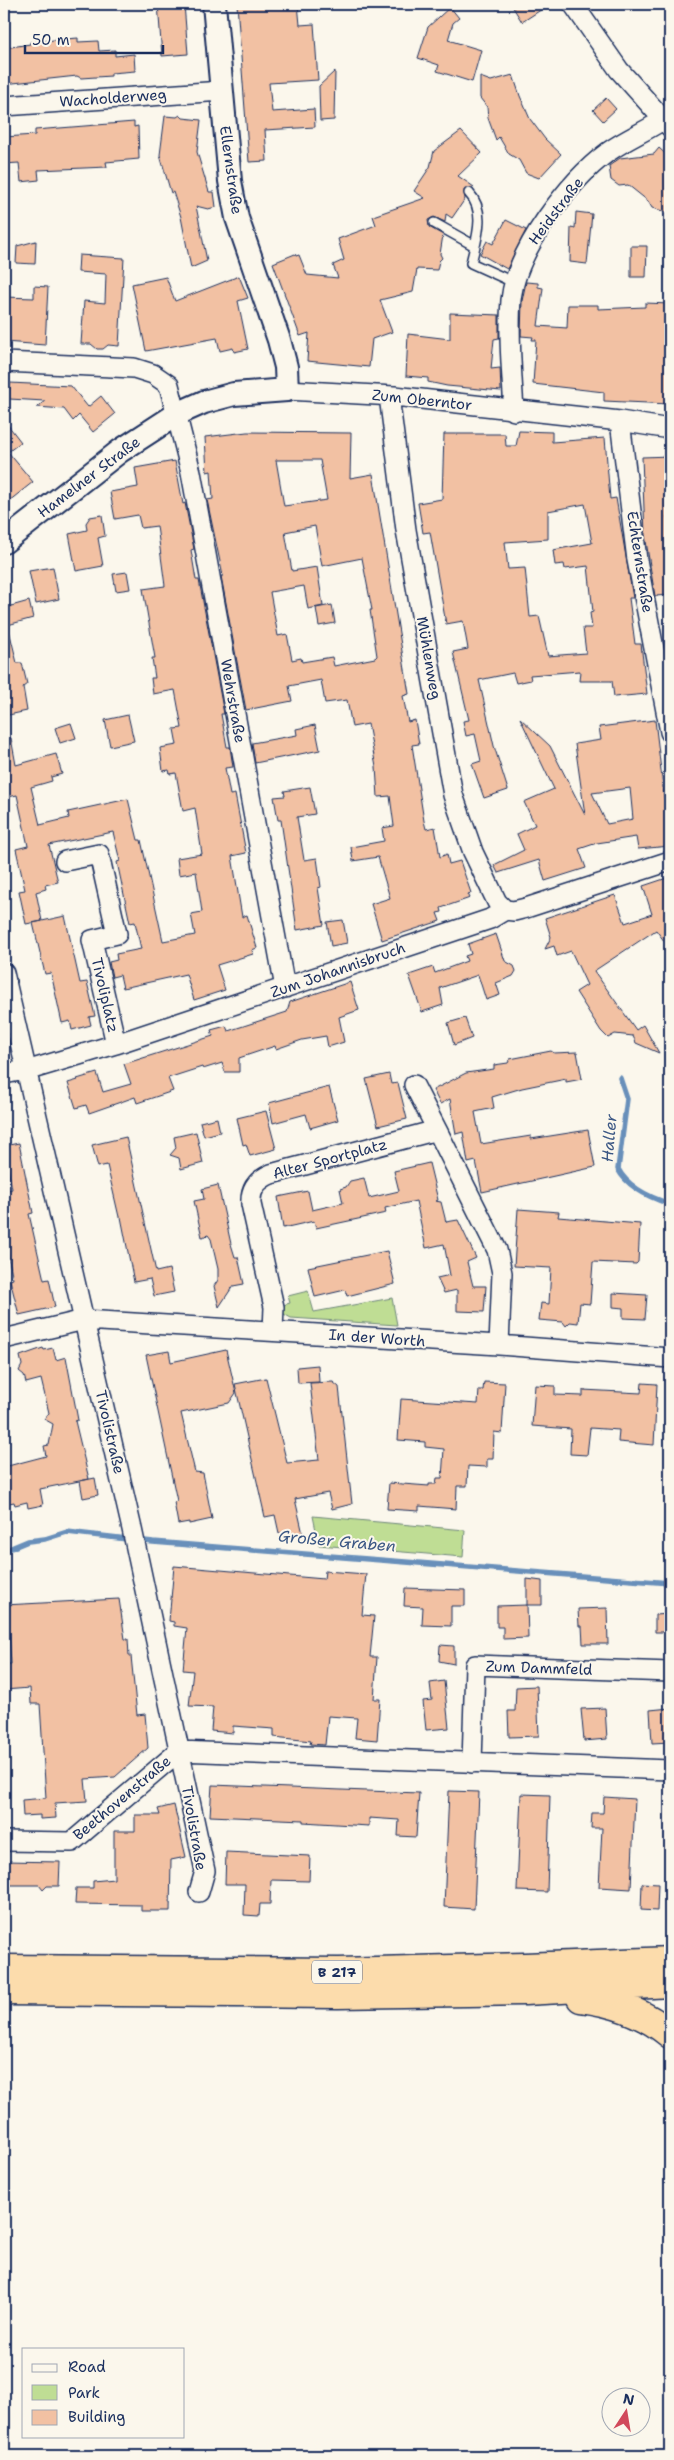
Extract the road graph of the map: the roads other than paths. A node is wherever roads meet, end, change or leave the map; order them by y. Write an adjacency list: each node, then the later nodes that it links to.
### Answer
1 (214, 4): 3 (street, Ellernstraße)
2 (573, 4): 5 (street)
3 (222, 91): 4 (street, Wacholderweg); 11 (street, Ellernstraße)
4 (4, 106)
5 (668, 121): 9 (street, Heidstraße)
6 (469, 193): 8 (lane)
7 (434, 223): 8 (lane)
8 (475, 246): 9 (lane)
9 (515, 283): 13 (street, Heidstraße)
10 (4, 362): 14 (street, Wehrstraße)
11 (287, 390): 12 (street, Zum Oberntor); 14 (street, Zum Oberntor)
12 (389, 396): 13 (street, Zum Oberntor); 21 (street, Mühlenweg)
13 (514, 410): 15 (street, Zum Oberntor)
14 (177, 414): 17 (street, Hamelner Straße); 23 (street, Wehrstraße)
15 (620, 422): 16 (street, Zum Oberntor); 18 (street, Echternstraße)
16 (670, 429)
17 (4, 542)
18 (670, 732)
19 (670, 860): 21 (street, Zum Johannisbruch)
20 (65, 861): 24 (street, Tivoliplatz)
21 (505, 910): 23 (street, Zum Johannisbruch)
22 (4, 973): 25 (street, Tivolistraße)
23 (285, 988): 24 (street, Zum Johannisbruch)
24 (116, 1044): 25 (street, Zum Johannisbruch)
25 (25, 1070): 26 (street, Zum Johannisbruch); 29 (street, Tivolistraße)
26 (4, 1074)
27 (414, 1085): 28 (street)
28 (437, 1130): 30 (street, Alter Sportplatz); 32 (street)
29 (84, 1320): 30 (street, In der Worth); 31 (street, In der Worth); 35 (street, Tivolistraße)
30 (274, 1331): 32 (street, In der Worth)
31 (4, 1339)
32 (499, 1345): 33 (street, In der Worth)
33 (670, 1358)
34 (670, 1672): 36 (street, Zum Dammfeld)
35 (179, 1751): 36 (street); 38 (street, Beethovenstraße); 39 (street, Tivolistraße)
36 (472, 1763): 37 (street)
37 (670, 1770)
38 (4, 1841)
39 (199, 1892)
40 (670, 1960): 41 (highway, B 217)
41 (4, 1969)
42 (670, 1983): 44 (highway, B 217)
43 (4, 1991): 44 (highway, B 217)
44 (525, 1991): 45 (highway)
45 (670, 2034)

